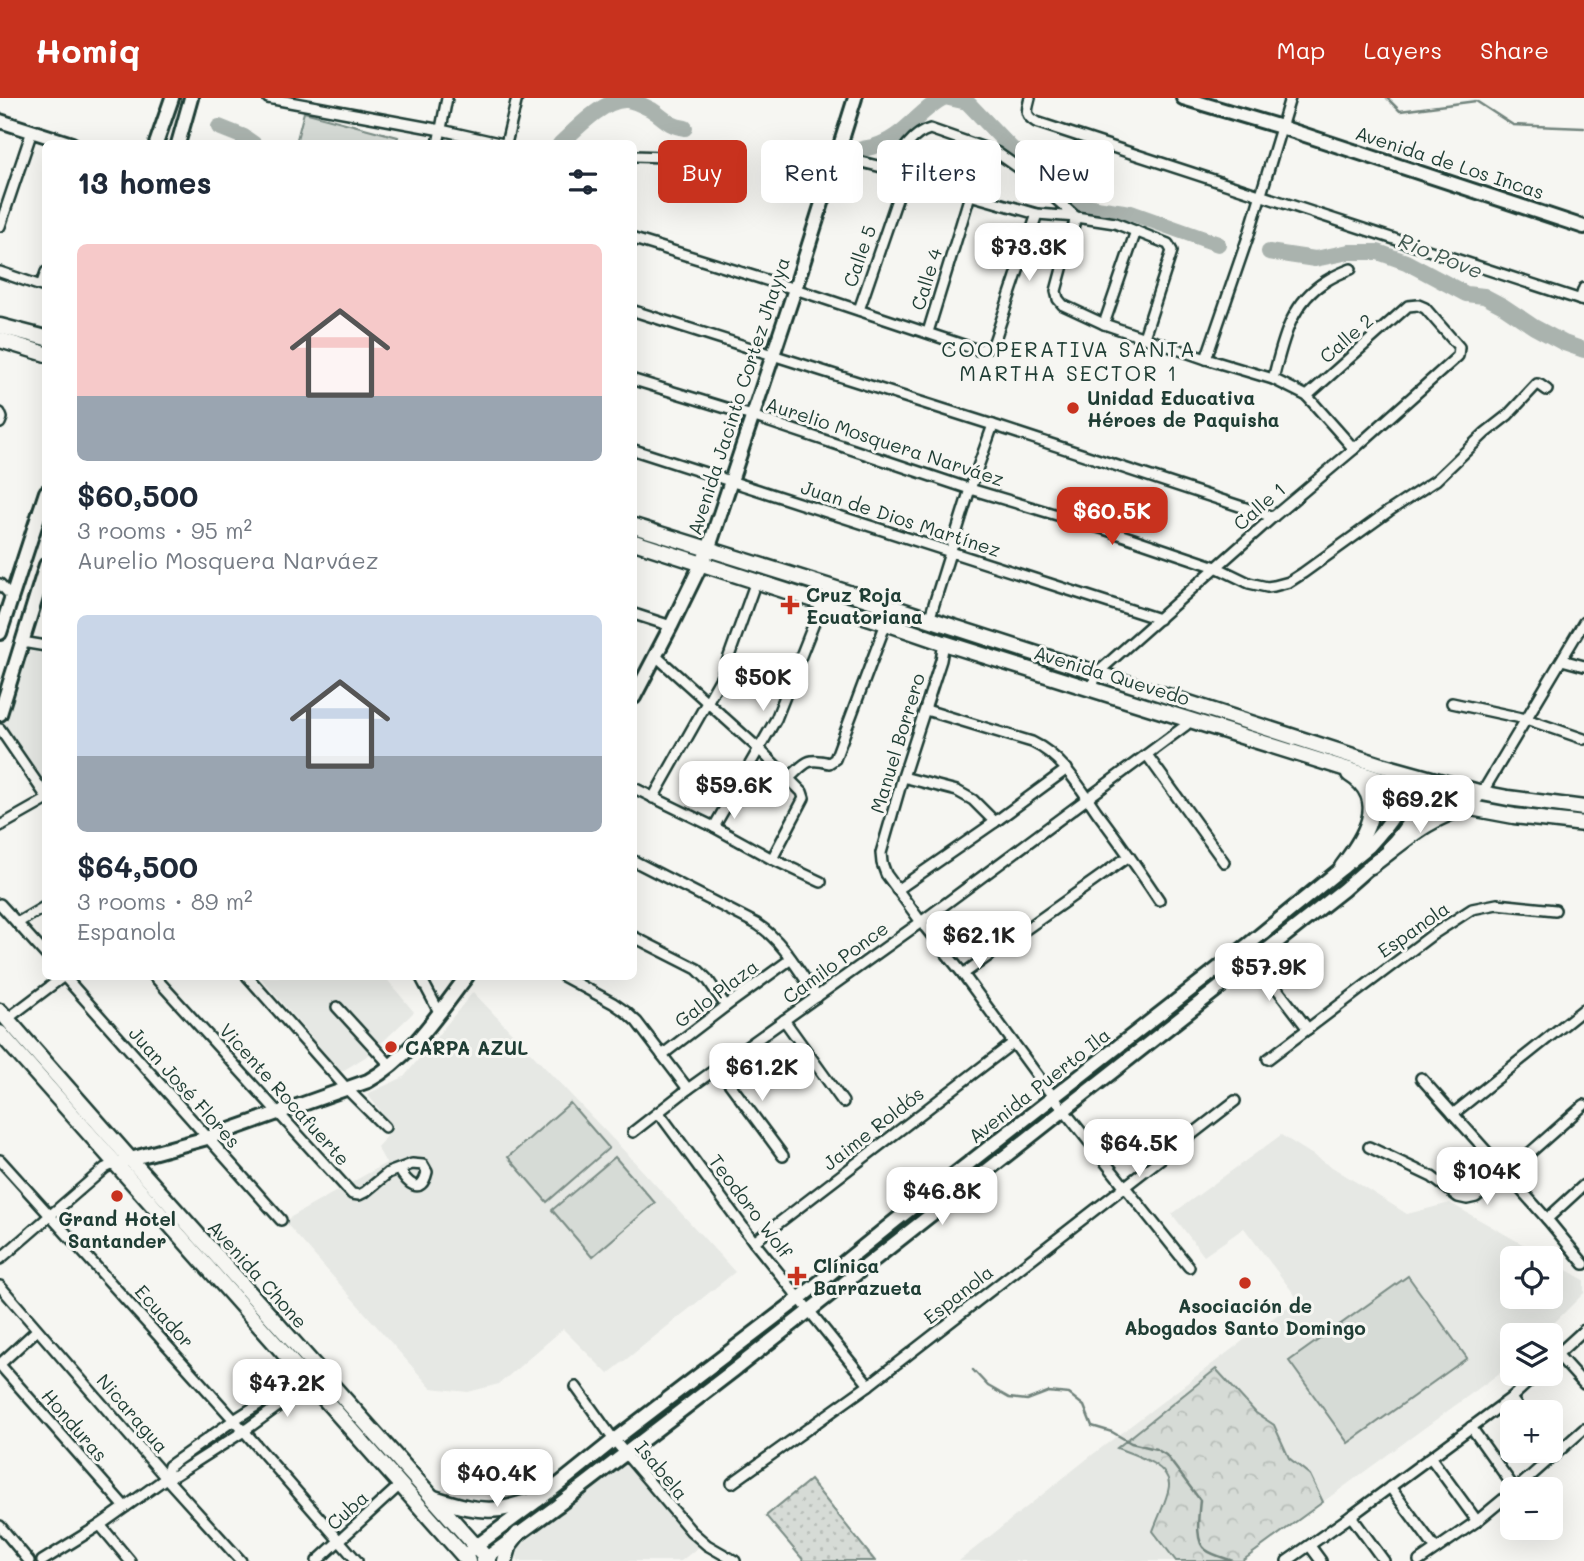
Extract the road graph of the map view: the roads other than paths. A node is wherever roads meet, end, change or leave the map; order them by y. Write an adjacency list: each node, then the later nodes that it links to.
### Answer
1 (172, 98): 15 (street)
2 (191, 98): 16 (street)
3 (268, 98): 12 (street)
4 (447, 98): 12 (street)
5 (517, 98): 19 (street)
6 (855, 98): 20 (street, Avenida Jacinto Cortez Jhayya)
7 (1030, 98): 26 (street)
8 (1183, 98): 11 (street, Avenida de Los Incas)
9 (1290, 98): 11 (street)
10 (0, 121): 13 (street)
11 (1281, 127): 26 (street); 34 (street, Avenida de Los Incas)
12 (441, 130): 17 (street); 18 (street)
13 (33, 131): 14 (street); 33 (street)
14 (60, 140)
15 (157, 140)
16 (179, 140)
17 (439, 140)
18 (487, 140)
19 (506, 140)
20 (841, 140)
21 (912, 140): 22 (street)
22 (962, 140)
23 (1001, 155): 32 (street)
24 (637, 156): 25 (street)
25 (658, 157)
26 (1261, 195): 42 (street); 54 (street)
27 (822, 203): 41 (street, Avenida Jacinto Cortez Jhayya)
28 (896, 203): 44 (street, Calle 5)
29 (968, 203): 48 (street, Calle 4)
30 (998, 203): 31 (street)
31 (1037, 214): 32 (street); 48 (street)
32 (1076, 217): 35 (street); 46 (street)
33 (0, 226)
34 (1584, 227)
35 (1136, 231): 46 (street); 50 (street)
36 (637, 240): 41 (street)
37 (1351, 269): 55 (street)
38 (0, 272): 39 (street)
39 (42, 283)
40 (1584, 288): 42 (street)
41 (795, 289): 44 (street); 53 (street, Avenida Jacinto Cortez Jhayya)
42 (1582, 300)
43 (1408, 306): 58 (street, Calle 2); 63 (street, Calle 1)
44 (859, 310): 48 (street)
45 (637, 312): 53 (street)
46 (1104, 324): 50 (street)
47 (0, 326): 49 (main road)
48 (928, 332)
49 (42, 337)
50 (1144, 337): 54 (street)
51 (0, 340): 52 (main road)
52 (42, 353)
53 (772, 354): 60 (street, Avenida Jacinto Cortez Jhayya); 62 (street)
54 (1206, 359): 55 (street)
55 (1273, 379): 58 (street)
56 (637, 381): 60 (street, Aurelio Mosquera Narváez)
57 (1547, 390): 74 (street, Aurelio Mosquera Narváez)
58 (1307, 396): 63 (street)
59 (0, 413): 61 (street)
60 (752, 416): 65 (street, Avenida Jacinto Cortez Jhayya); 66 (street, Aurelio Mosquera Narváez)
61 (0, 423)
62 (993, 425): 66 (street); 68 (street)
63 (1354, 449): 68 (street, Calle 1)
64 (637, 451): 65 (street, Juan de Dios Martínez)
65 (732, 482): 71 (street, Avenida Jacinto Cortez Jhayya); 72 (street, Juan de Dios Martínez)
66 (970, 489): 72 (street); 74 (street, Aurelio Mosquera Narváez)
67 (42, 504): 78 (street)
68 (1273, 517): 74 (street, Calle 1)
69 (637, 527): 71 (main road, Avenida Quevedo)
70 (637, 543): 73 (main road, Avenida Quevedo)
71 (708, 550): 73 (street, Avenida Jacinto Cortez Jhayya); 82 (main road, Avenida Quevedo)
72 (951, 552): 81 (street, Juan de Dios Martínez); 82 (street)
73 (701, 564): 76 (main road, Avenida Quevedo); 85 (street, Avenida Jacinto Cortez Jhayya)
74 (1216, 567): 81 (street, Calle 1)
75 (42, 578): 87 (street)
76 (756, 581): 79 (main road, Avenida Quevedo); 96 (street)
77 (0, 584): 78 (street)
78 (12, 597): 86 (street)
79 (822, 603): 84 (main road, Avenida Quevedo); 104 (street)
80 (637, 615): 85 (street)
81 (1159, 619): 93 (street, Calle 1)
82 (929, 620): 93 (main road, Avenida Quevedo)
83 (1584, 622): 91 (street)
84 (886, 623): 88 (main road, Avenida Quevedo); 109 (street)
85 (671, 626): 90 (street, Avenida Jacinto Cortez Jhayya)
86 (0, 634)
87 (22, 642): 89 (street); 99 (street)
88 (944, 643): 95 (main road, Avenida Quevedo); 98 (street, Manuel Borrero)
89 (42, 645)
90 (656, 656): 94 (street, Avenida Jacinto Cortez Jhayya); 96 (street)
91 (1562, 660): 92 (street); 101 (street)
92 (1584, 666)
93 (1096, 674): 95 (street); 111 (main road, Avenida Quevedo)
94 (637, 687)
95 (1092, 689): 100 (main road, Avenida Quevedo)
96 (706, 701): 104 (street); 116 (street)
97 (1452, 703): 101 (street)
98 (926, 710): 107 (street); 108 (street, Manuel Borrero)
99 (0, 713)
100 (1192, 719): 105 (street, Camilo Ponce); 106 (main road, Avenida Quevedo)
101 (1526, 719): 103 (street); 115 (street)
102 (0, 729): 113 (street)
103 (1584, 738)
104 (759, 749): 109 (street); 124 (street)
105 (1147, 755): 117 (street, Camilo Ponce); 127 (street)
106 (1336, 766): 111 (main road, Avenida Quevedo); 130 (main road)
107 (1067, 769): 117 (street); 121 (street)
108 (903, 777): 121 (street); 132 (street, Manuel Borrero)
109 (789, 778): 126 (street)
110 (1430, 779): 111 (main road, Avenida Quevedo); 114 (street, Avenida Puerto Ila); 115 (main road, Avenida Quevedo)
111 (1411, 781): 114 (main road, Avenida Quevedo); 130 (street, Avenida Puerto Ila)
112 (637, 790): 116 (street)
113 (42, 792)
114 (1425, 793): 119 (main road, Avenida Quevedo); 129 (street, Avenida Puerto Ila)
115 (1482, 793): 119 (street); 120 (main road, Avenida Quevedo)
116 (653, 798): 124 (street)
117 (1088, 799): 125 (street); 137 (street, Camilo Ponce)
118 (42, 800): 123 (street)
119 (1471, 807): 122 (main road, Avenida Quevedo); 129 (main road)
120 (1584, 808)
121 (995, 822): 132 (street)
122 (1584, 824)
123 (0, 825)
124 (714, 827): 126 (street)
125 (1129, 856): 133 (street); 143 (street)
126 (772, 859): 131 (street)
127 (1224, 862)
128 (637, 863): 141 (street)
129 (1371, 866): 142 (street, Avenida Puerto Ila)
130 (1342, 867): 168 (street, Avenida Puerto Ila)
131 (821, 882)
132 (897, 890): 137 (street)
133 (1159, 900)
134 (0, 904): 138 (street)
135 (42, 908): 138 (street)
136 (1555, 910): 158 (street, Espanola)
137 (921, 922): 143 (street); 151 (street, Camilo Ponce)
138 (17, 923): 140 (street)
139 (637, 939): 152 (street)
140 (42, 951)
141 (791, 959): 151 (street); 152 (street, Galo Plaza)
142 (1255, 960): 158 (street); 172 (street, Avenida Puerto Ila)
143 (963, 974): 160 (street)
144 (58, 980): 156 (street)
145 (68, 980): 178 (street, Juan José Flores)
146 (158, 980): 173 (street, Vicente Rocafuerte)
147 (251, 980): 166 (street)
148 (422, 980): 155 (street)
149 (464, 980): 155 (street)
150 (570, 980): 161 (street)
151 (817, 997): 157 (street, Camilo Ponce)
152 (726, 1006): 161 (street, Galo Plaza)
153 (337, 1007): 163 (street)
154 (1584, 1009): 175 (street)
155 (439, 1012): 163 (street)
156 (3, 1015): 182 (main road, Avenida Chone)
157 (784, 1020): 164 (street, Camilo Ponce); 170 (street)
158 (1308, 1029): 162 (street, Espanola)
159 (0, 1033): 183 (main road, Avenida Chone)
160 (1013, 1043): 168 (street); 191 (street, Jaime Roldós)
161 (662, 1055): 167 (street)
162 (1268, 1059)
163 (391, 1066): 166 (street)
164 (718, 1068): 167 (street, Camilo Ponce); 180 (street)
165 (1421, 1077): 175 (street)
166 (347, 1089): 173 (street); 176 (street)
167 (688, 1089): 174 (street, Camilo Ponce)
168 (1054, 1098): 172 (street); 196 (street, Avenida Puerto Ila)
169 (1235, 1101): 187 (street, Espanola)
170 (843, 1102)
171 (1584, 1105): 185 (street)
172 (1065, 1110): 187 (street); 197 (street, Avenida Puerto Ila)
173 (279, 1113): 178 (street); 184 (street, Vicente Rocafuerte)
174 (659, 1113): 177 (street, Camilo Ponce); 191 (street, Teodoro Wolf)
175 (1453, 1114): 185 (street)
176 (385, 1127)
177 (633, 1132)
178 (207, 1138): 182 (street); 190 (street, Juan José Flores)
179 (1369, 1147): 185 (street)
180 (783, 1156)
181 (0, 1160): 188 (street, Ecuador)
182 (131, 1160): 183 (street); 203 (main road, Avenida Chone)
183 (116, 1163): 188 (street); 203 (main road, Avenida Chone)
184 (399, 1169)
185 (1507, 1173): 189 (street)
186 (1584, 1185): 189 (street)
187 (1125, 1186): 194 (street); 205 (street, Espanola)
188 (50, 1215): 192 (street); 209 (street, Ecuador)
189 (1547, 1219): 193 (street)
190 (281, 1220)
191 (754, 1242): 196 (street, Teodoro Wolf)
192 (0, 1259)
193 (1584, 1264)
194 (1189, 1267)
195 (0, 1286): 198 (street, Nicaragua)
196 (800, 1298): 197 (street, Teodoro Wolf); 213 (street, Avenida Puerto Ila)
197 (809, 1310): 205 (street, Teodoro Wolf); 215 (street, Avenida Puerto Ila)
198 (37, 1330): 201 (street, Honduras); 220 (street, Nicaragua)
199 (1584, 1330): 200 (street)
200 (1563, 1349)
201 (0, 1364): 227 (street, Honduras)
202 (1563, 1365): 204 (street)
203 (312, 1374): 209 (street); 212 (street); 222 (main road, Avenida Chone); 224 (main road, Avenida Chone)
204 (1584, 1384)
205 (869, 1385): 221 (street, Espanola)
206 (1524, 1386): 208 (street)
207 (576, 1387): 213 (street, Isabela)
208 (1511, 1398): 210 (street)
209 (234, 1420): 212 (street, Ecuador); 220 (street)
210 (1471, 1427): 216 (street); 218 (street)
211 (1584, 1429): 214 (street)
212 (244, 1431): 220 (street); 233 (street, Ecuador)
213 (614, 1440): 215 (street, Isabela); 225 (street, Avenida Puerto Ila)
214 (1563, 1445)
215 (625, 1453): 232 (street, Avenida Puerto Ila); 246 (street, Isabela)
216 (1431, 1458): 223 (street); 229 (street)
217 (1542, 1463): 219 (street)
218 (1505, 1477)
219 (1527, 1477)
220 (166, 1478): 227 (street); 242 (street, Nicaragua)
221 (732, 1483)
222 (400, 1485): 233 (street, Cuba); 237 (main road, Avenida Chone)
223 (1390, 1487): 228 (street); 236 (street)
224 (433, 1498): 225 (main road); 234 (main road, Avenida Chone)
225 (538, 1499): 234 (street, Avenida Puerto Ila)
226 (1500, 1502): 229 (street)
227 (125, 1507): 230 (street)
228 (1351, 1516): 235 (street); 249 (street)
229 (1477, 1521): 236 (street)
230 (100, 1525): 240 (street); 241 (street)
231 (0, 1526): 239 (street)
232 (518, 1534): 238 (street, Avenida Puerto Ila); 245 (main road)
233 (340, 1541): 243 (street, Cuba); 244 (street, Ecuador)
234 (476, 1546): 237 (street, Avenida Puerto Ila); 238 (main road, Avenida Chone)
235 (1310, 1546): 247 (street); 248 (street)
236 (1436, 1549): 250 (street)
237 (465, 1558)
238 (486, 1560)
239 (29, 1561)
240 (42, 1561)
241 (131, 1561)
242 (241, 1561)
243 (317, 1561)
244 (357, 1561)
245 (505, 1561)
246 (735, 1561)
247 (1287, 1561)
248 (1321, 1561)
249 (1384, 1561)
250 (1419, 1561)

